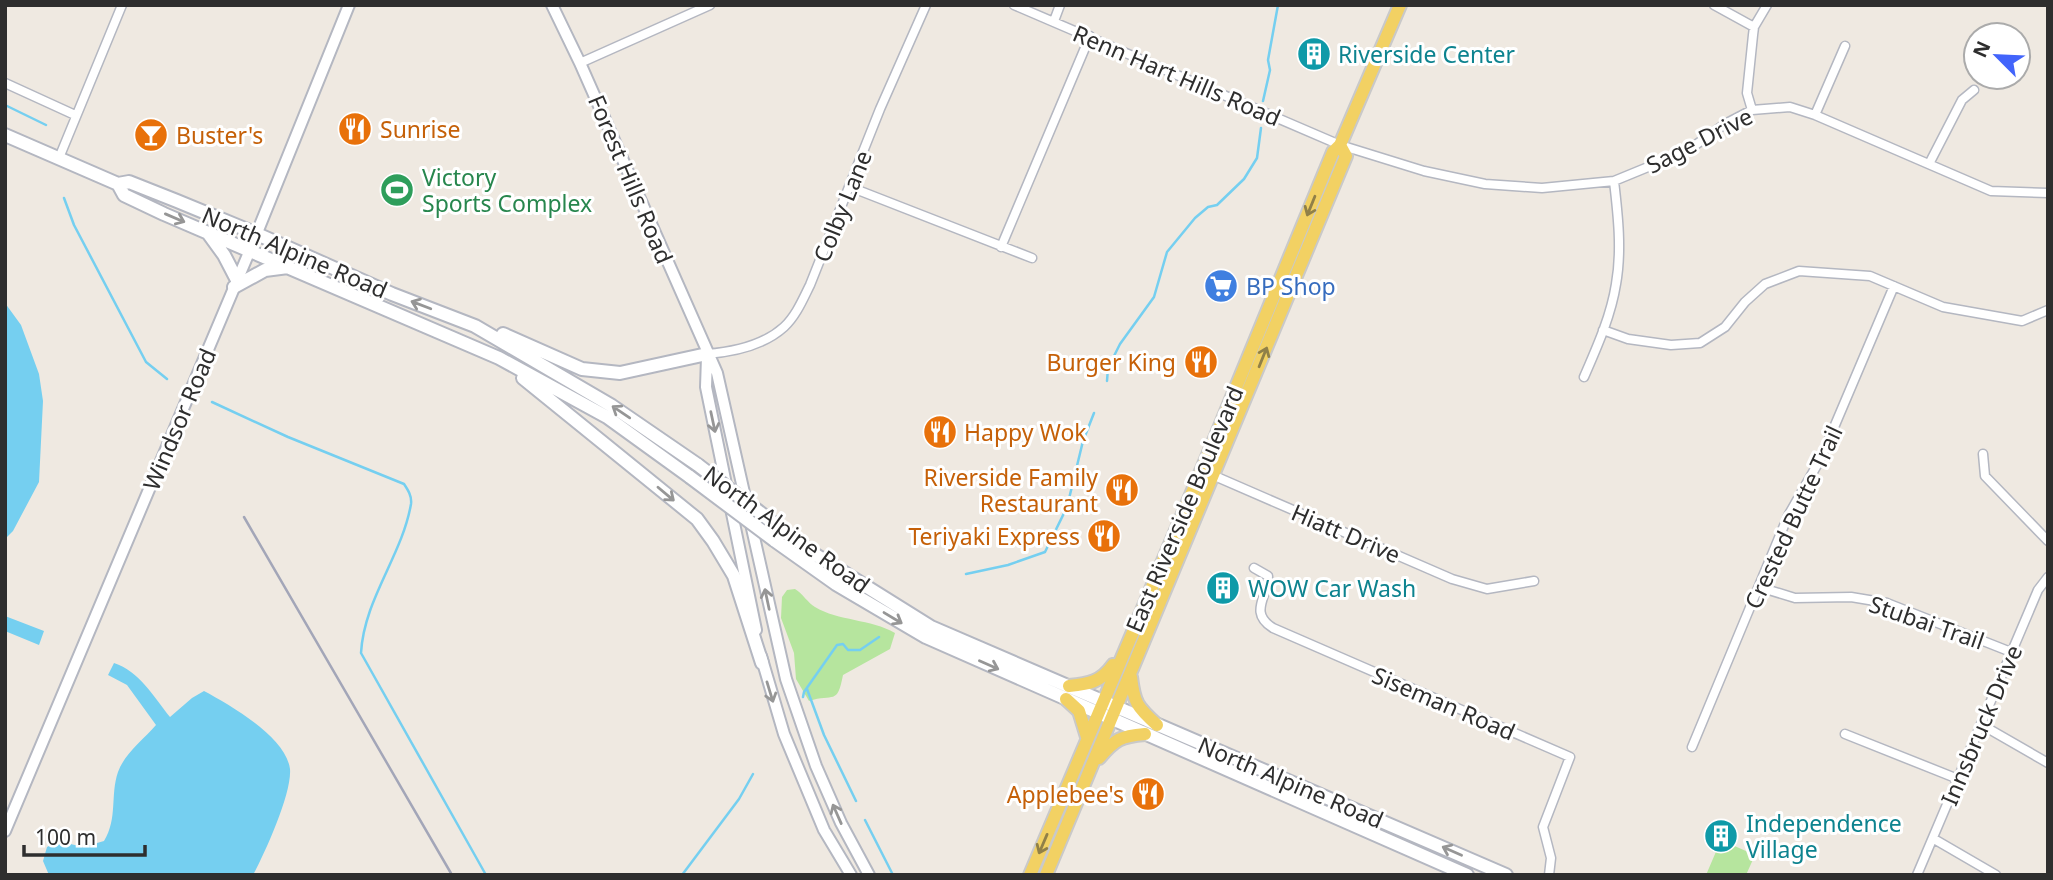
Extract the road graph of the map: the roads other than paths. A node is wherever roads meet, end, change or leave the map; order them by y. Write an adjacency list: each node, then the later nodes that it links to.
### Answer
1 (122, 5): 20 (street)
2 (349, 5): 30 (street, Windsor Road)
3 (552, 5): 15 (street, Forest Hills Road)
4 (710, 5): 15 (street)
5 (926, 5): 27 (street, Colby Lane)
6 (1014, 5): 11 (street, Renn Hart Hills Road)
7 (1060, 5): 11 (street)
8 (1400, 5): 22 (main road, East Riverside Boulevard)
9 (1714, 5): 12 (street)
10 (1767, 5): 12 (street)
11 (1054, 21): 13 (street, Renn Hart Hills Road)
12 (1754, 27): 18 (street)
13 (1090, 36): 22 (street, Renn Hart Hills Road); 31 (street)
14 (1845, 46): 19 (street)
15 (580, 64): 40 (street, Forest Hills Road)
16 (5, 83): 20 (street)
17 (1973, 91): 24 (street)
18 (1752, 110): 19 (street, Sage Drive); 25 (street, Sage Drive)
19 (1815, 114): 24 (street, Sage Drive)
20 (75, 115): 23 (street)
21 (5, 135): 23 (main road, North Alpine Road)
22 (1340, 145): 25 (street, Sage Drive); 44 (main road, East Riverside Boulevard, one-way to 44); 45 (main road, East Riverside Boulevard, one-way to 22)
23 (59, 158): 26 (main road, North Alpine Road)
24 (1929, 164): 28 (street, Sage Drive)
25 (1614, 181): 39 (street)
26 (118, 184): 29 (main road, North Alpine Road, one-way to 29); 30 (main road, North Alpine Road)
27 (850, 187): 31 (street); 40 (street, Colby Lane)
28 (2047, 195)
29 (208, 233): 32 (main road, North Alpine Road); 35 (main road)
30 (257, 234): 32 (street, Windsor Road); 38 (main road, North Alpine Road, one-way to 30)
31 (1001, 247): 33 (street)
32 (250, 250): 34 (main road, North Alpine Road); 35 (street, Windsor Road)
33 (1032, 258)
34 (288, 267): 35 (main road); 41 (main road, North Alpine Road)
35 (236, 284): 69 (street, Windsor Road)
36 (1894, 286): 37 (street); 39 (street); 51 (street, Crested Butte Trail)
37 (2048, 310)
38 (475, 326): 40 (main road); 46 (main road, North Alpine Road, one-way to 38, bridge)
39 (1603, 330): 42 (street)
40 (707, 354): 54 (street, Forest Hills Road, one-way to 54); 72 (street, Forest Hills Road, one-way to 40)
41 (499, 358): 46 (main road, North Alpine Road, bridge); 54 (main road, one-way to 54)
42 (1584, 377)
43 (1983, 454): 47 (street)
44 (1201, 470): 45 (street, Hiatt Drive); 52 (main road, East Riverside Boulevard)
45 (1214, 476): 50 (street, Hiatt Drive); 55 (main road, East Riverside Boulevard)
46 (777, 534): 56 (main road, North Alpine Road)
47 (2048, 541)
48 (1254, 568): 77 (street, Siseman Road)
49 (2048, 577): 53 (street, Innsbruck Drive)
50 (1534, 581)
51 (1759, 587): 53 (street, Stubai Trail); 64 (street, Crested Butte Trail)
52 (1124, 650): 56 (main road); 57 (main road, East Riverside Boulevard)
53 (2011, 652): 60 (street, Innsbruck Drive)
54 (762, 663): 71 (street, Forest Hills Road, one-way to 71)
55 (1130, 673): 58 (main road, East Riverside Boulevard); 59 (main road)
56 (1067, 692): 57 (main road, North Alpine Road); 63 (main road)
57 (1100, 707): 58 (main road, North Alpine Road); 63 (main road, East Riverside Boulevard)
58 (1114, 713): 59 (main road, North Alpine Road); 61 (main road, North Alpine Road); 67 (main road, East Riverside Boulevard)
59 (1157, 724): 65 (main road, North Alpine Road)
60 (1982, 725): 66 (street); 68 (street, Innsbruck Drive)
61 (1145, 734): 65 (main road, North Alpine Road); 67 (main road)
62 (1845, 734): 68 (street)
63 (1087, 738): 73 (main road, East Riverside Boulevard, one-way to 73)
64 (1692, 747)
65 (1225, 761): 75 (main road, North Alpine Road); 76 (main road, North Alpine Road, one-way to 65)
66 (2048, 763)
67 (1090, 769): 74 (main road, East Riverside Boulevard)
68 (1958, 779): 70 (street, Innsbruck Drive)
69 (7, 824)
70 (1934, 839): 78 (street, Innsbruck Drive); 79 (street)
71 (851, 875)
72 (869, 875)
73 (1030, 875)
74 (1046, 875)
75 (1467, 875)
76 (1506, 875)
77 (1549, 875)
78 (1917, 875)
79 (1996, 875)

